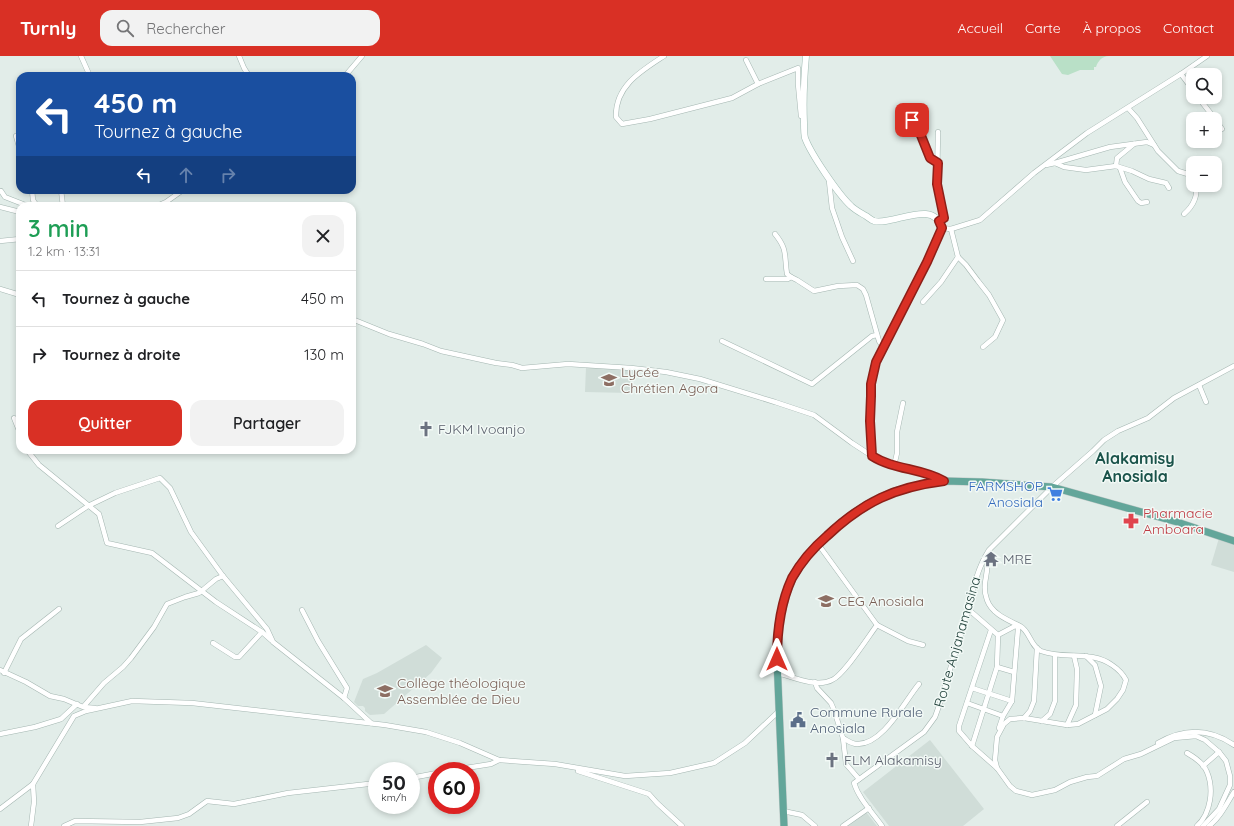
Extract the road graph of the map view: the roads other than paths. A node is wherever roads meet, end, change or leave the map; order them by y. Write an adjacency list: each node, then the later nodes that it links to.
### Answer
1 (80, 56): 8 (street)
2 (239, 56): 9 (street)
3 (362, 56): 10 (street)
4 (664, 56): 13 (street)
5 (806, 56): 18 (street)
6 (1207, 56): 11 (street)
7 (746, 60): 13 (street)
8 (88, 72)
9 (246, 72)
10 (348, 72)
11 (1181, 74): 12 (street); 15 (street)
12 (1186, 81)
13 (758, 84): 18 (street)
14 (1203, 104): 17 (street)
15 (1128, 108): 21 (street); 24 (street)
16 (909, 112): 22 (street)
17 (1210, 112)
18 (804, 127): 27 (street)
19 (938, 132): 22 (street)
20 (1135, 143): 21 (street); 23 (street); 25 (street)
21 (1154, 145): 26 (street)
22 (938, 163): 38 (street)
23 (1055, 163): 24 (street); 25 (street)
24 (1046, 165): 40 (street)
25 (1118, 167): 28 (street); 34 (street)
26 (1186, 173)
27 (828, 177): 38 (street); 45 (street)
28 (1169, 188)
29 (1, 191): 32 (street)
30 (1195, 192): 37 (street)
31 (177, 194): 33 (street)
32 (18, 202)
33 (166, 202)
34 (1147, 202)
35 (0, 207): 36 (street)
36 (16, 211)
37 (1184, 214)
38 (939, 221): 39 (street)
39 (942, 228): 40 (street); 54 (street)
40 (951, 229): 44 (street)
41 (774, 234): 46 (street)
42 (16, 239): 43 (street)
43 (0, 241)
44 (958, 257): 50 (street); 55 (street)
45 (853, 261)
46 (791, 277): 47 (street); 52 (street)
47 (766, 279)
48 (0, 289): 49 (street)
49 (16, 293)
50 (922, 302)
51 (356, 321): 63 (street)
52 (877, 335): 53 (street); 54 (street)
53 (722, 341)
54 (883, 347): 63 (street)
55 (983, 347)
56 (1234, 366): 57 (street, Route Anjanamasina)
57 (1199, 385): 59 (street); 66 (street, Route Anjanamasina)
58 (903, 402): 64 (street)
59 (1206, 402)
60 (14, 418): 61 (street)
61 (16, 423)
62 (30, 454): 67 (street)
63 (872, 456): 64 (street)
64 (894, 466): 65 (street)
65 (944, 481): 66 (main road); 70 (main road)
66 (1052, 487): 69 (main road); 71 (street, Route Anjanamasina)
67 (88, 506): 68 (street); 72 (street); 73 (street)
68 (58, 526)
69 (1234, 541)
70 (818, 544): 77 (street); 91 (main road)
71 (984, 559): 75 (street, Route Anjanamasina); 78 (street)
72 (223, 576): 73 (street); 82 (street)
73 (201, 591): 80 (street); 101 (street)
74 (59, 609): 90 (street)
75 (968, 609): 79 (street); 124 (street, Route Anjanamasina)
76 (302, 610): 97 (street)
77 (877, 625): 84 (street); 93 (street)
78 (1017, 625): 81 (street); 85 (street); 92 (street)
79 (991, 630): 81 (street); 95 (street)
80 (262, 632): 82 (street); 83 (street)
81 (998, 635): 89 (street)
82 (273, 642): 97 (street)
83 (212, 643)
84 (922, 645)
85 (1036, 648): 86 (street); 107 (street)
86 (1055, 655): 87 (street); 108 (street)
87 (1074, 656): 88 (street); 110 (street)
88 (1085, 656): 105 (street); 105 (street)
89 (997, 667): 92 (street); 96 (street)
90 (2, 671): 100 (street)
91 (778, 672): 93 (street); 103 (main road)
92 (1014, 672): 98 (street)
93 (815, 682): 113 (street)
94 (920, 684): 113 (street)
95 (972, 688): 96 (street); 99 (street)
96 (989, 694): 98 (street); 104 (street)
97 (344, 698): 109 (street)
98 (1012, 701): 106 (street)
99 (967, 703): 104 (street); 115 (street)
100 (77, 704): 101 (street); 111 (street)
101 (84, 706): 102 (street)
102 (97, 709): 109 (street); 125 (street)
103 (779, 710): 121 (street); 131 (main road)
104 (984, 710): 106 (street); 115 (street)
105 (1095, 715): 110 (street)
106 (1003, 716): 112 (street)
107 (1024, 718): 108 (street); 112 (street)
108 (1042, 721): 110 (street)
109 (371, 723): 119 (street)
110 (1067, 725)
111 (0, 734)
112 (997, 737): 123 (street)
113 (843, 738): 124 (street)
114 (1234, 745): 116 (street)
115 (972, 746): 123 (street)
116 (1153, 749): 117 (street); 123 (street)
117 (1219, 752): 122 (street); 141 (street)
118 (1187, 753): 122 (street)
119 (499, 760): 120 (street); 121 (street)
120 (480, 766)
121 (563, 766): 134 (street)
122 (1203, 766): 140 (street)
123 (997, 768)
124 (859, 779): 129 (street)
125 (33, 784): 130 (street); 132 (street)
126 (368, 784): 133 (street)
127 (1234, 792): 142 (street)
128 (1147, 802): 139 (street)
129 (869, 808): 137 (street); 138 (street)
130 (0, 809)
131 (784, 810): 135 (main road); 136 (street)
132 (31, 826)
133 (64, 826)
134 (682, 826)
135 (784, 826)
136 (815, 826)
137 (843, 826)
138 (882, 826)
139 (1117, 826)
140 (1197, 826)
141 (1202, 826)
142 (1209, 826)

